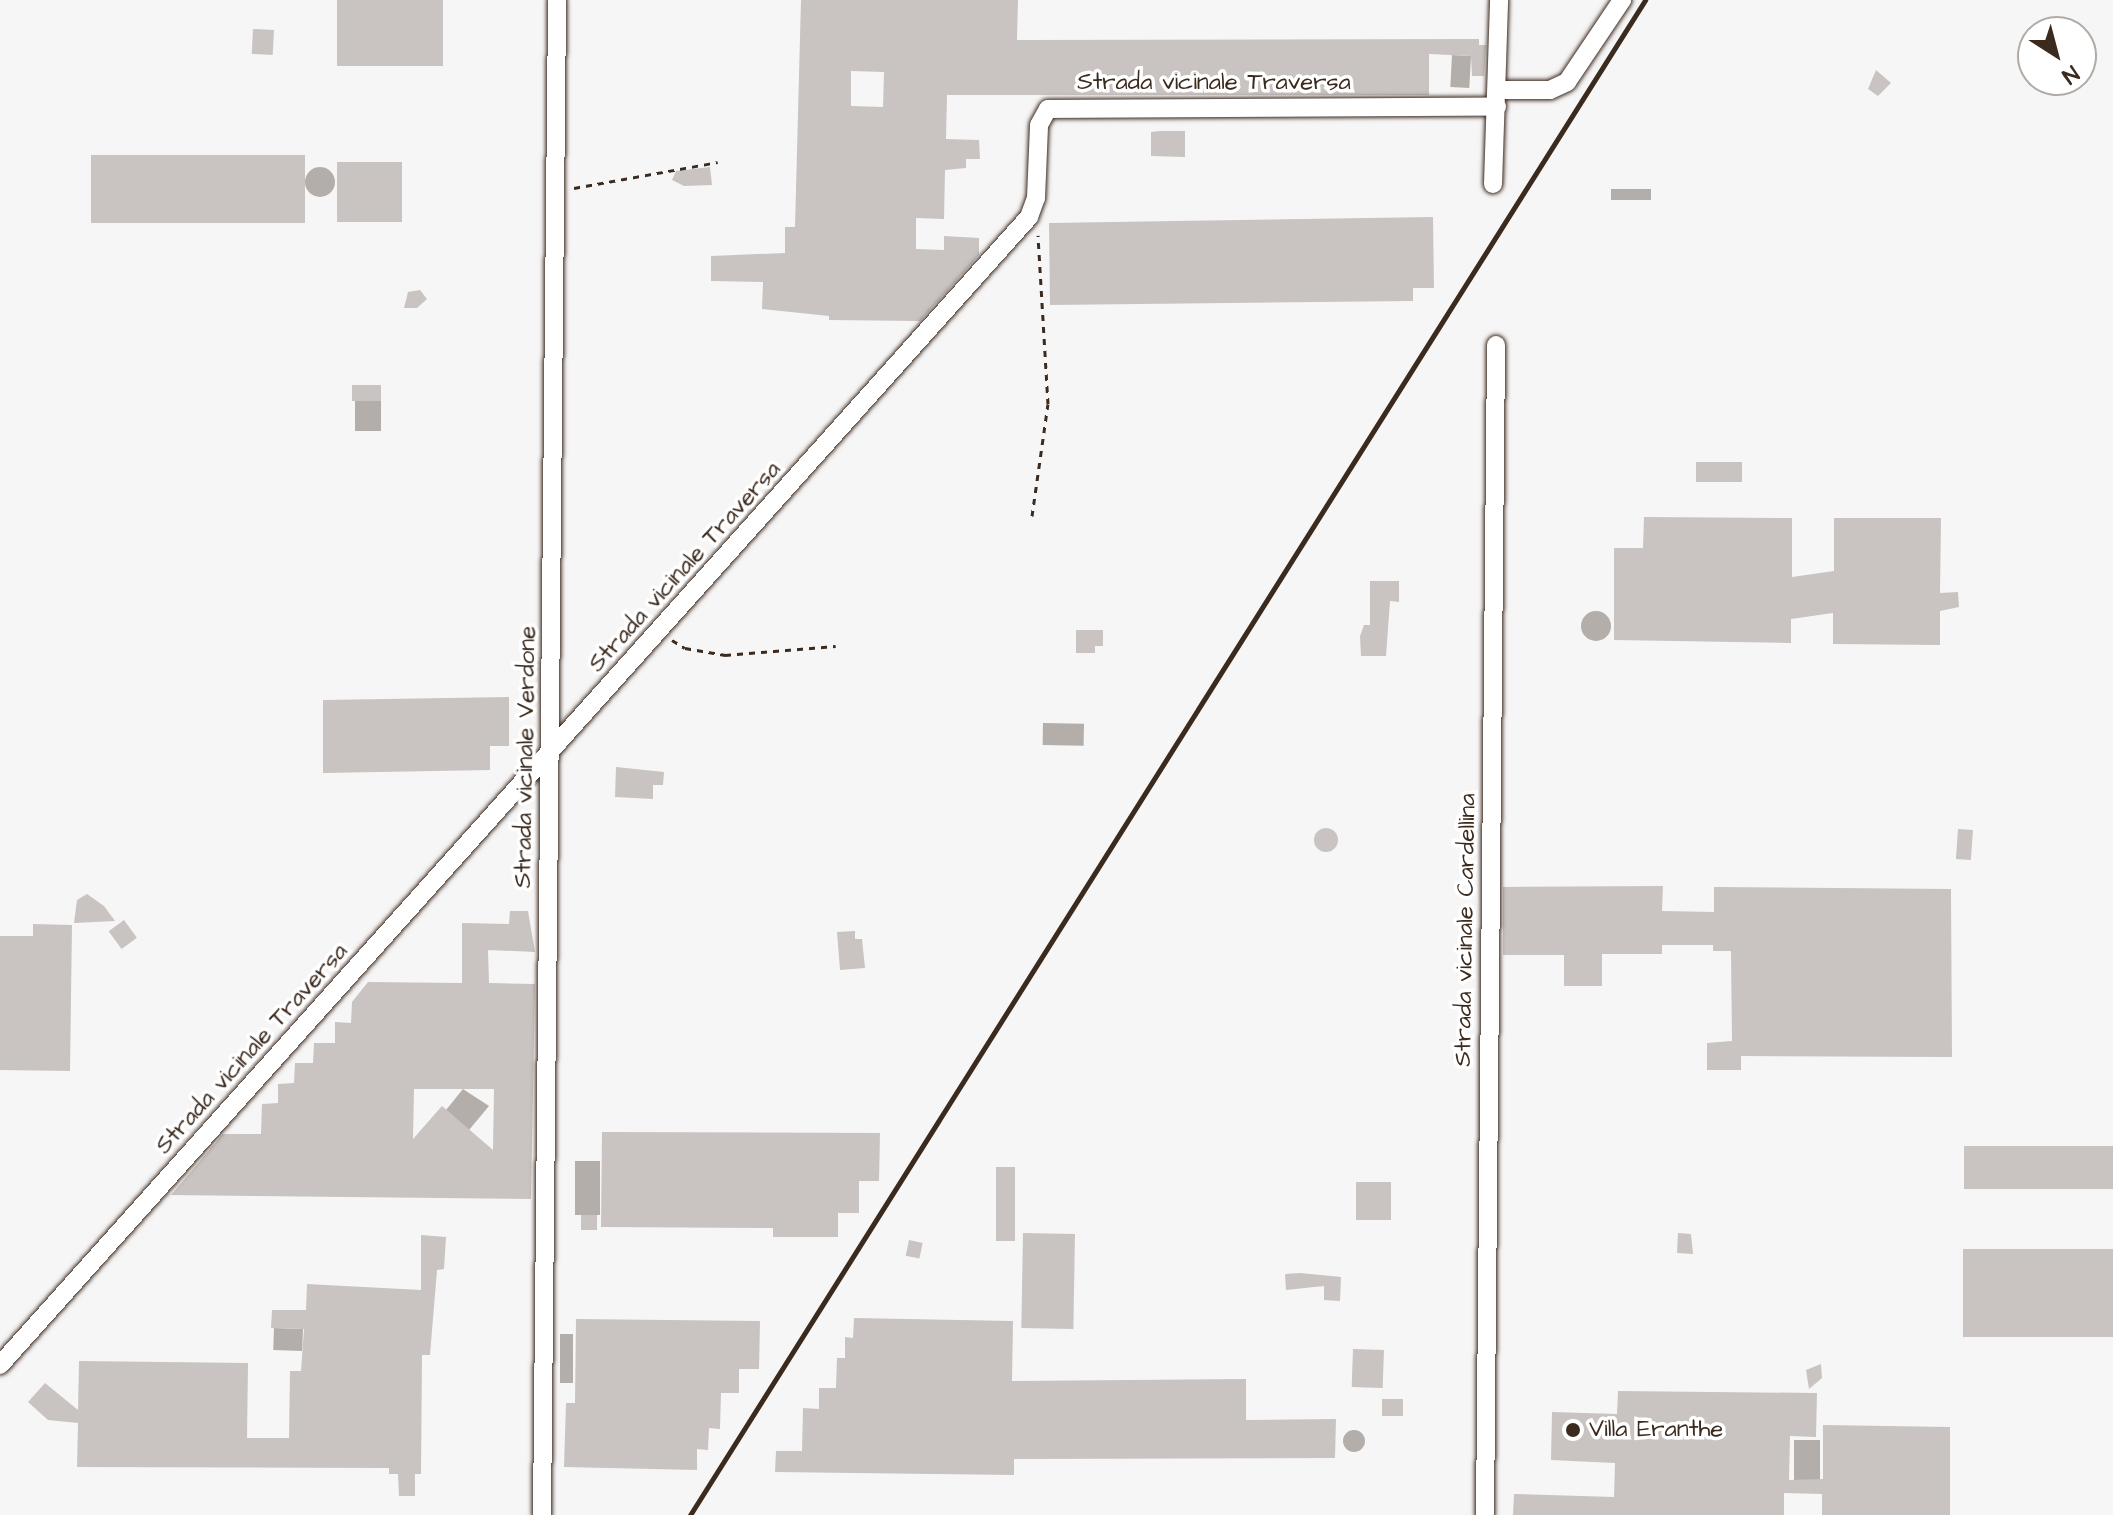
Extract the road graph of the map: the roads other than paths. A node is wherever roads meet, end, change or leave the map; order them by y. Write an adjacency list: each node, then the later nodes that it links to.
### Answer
1 (557, 0): 7 (street, Strada vicinale Verdone)
2 (1499, 0): 4 (street)
3 (1622, 0): 4 (street, Strada vicinale Traversa)
4 (1497, 99): 5 (street); 7 (street, Strada vicinale Traversa)
5 (1493, 184)
6 (1496, 345): 10 (street, Strada vicinale Cardellina)
7 (550, 755): 8 (street, Strada vicinale Traversa); 9 (street, Strada vicinale Verdone)
8 (0, 1365)
9 (542, 1515)
10 (1485, 1515)

